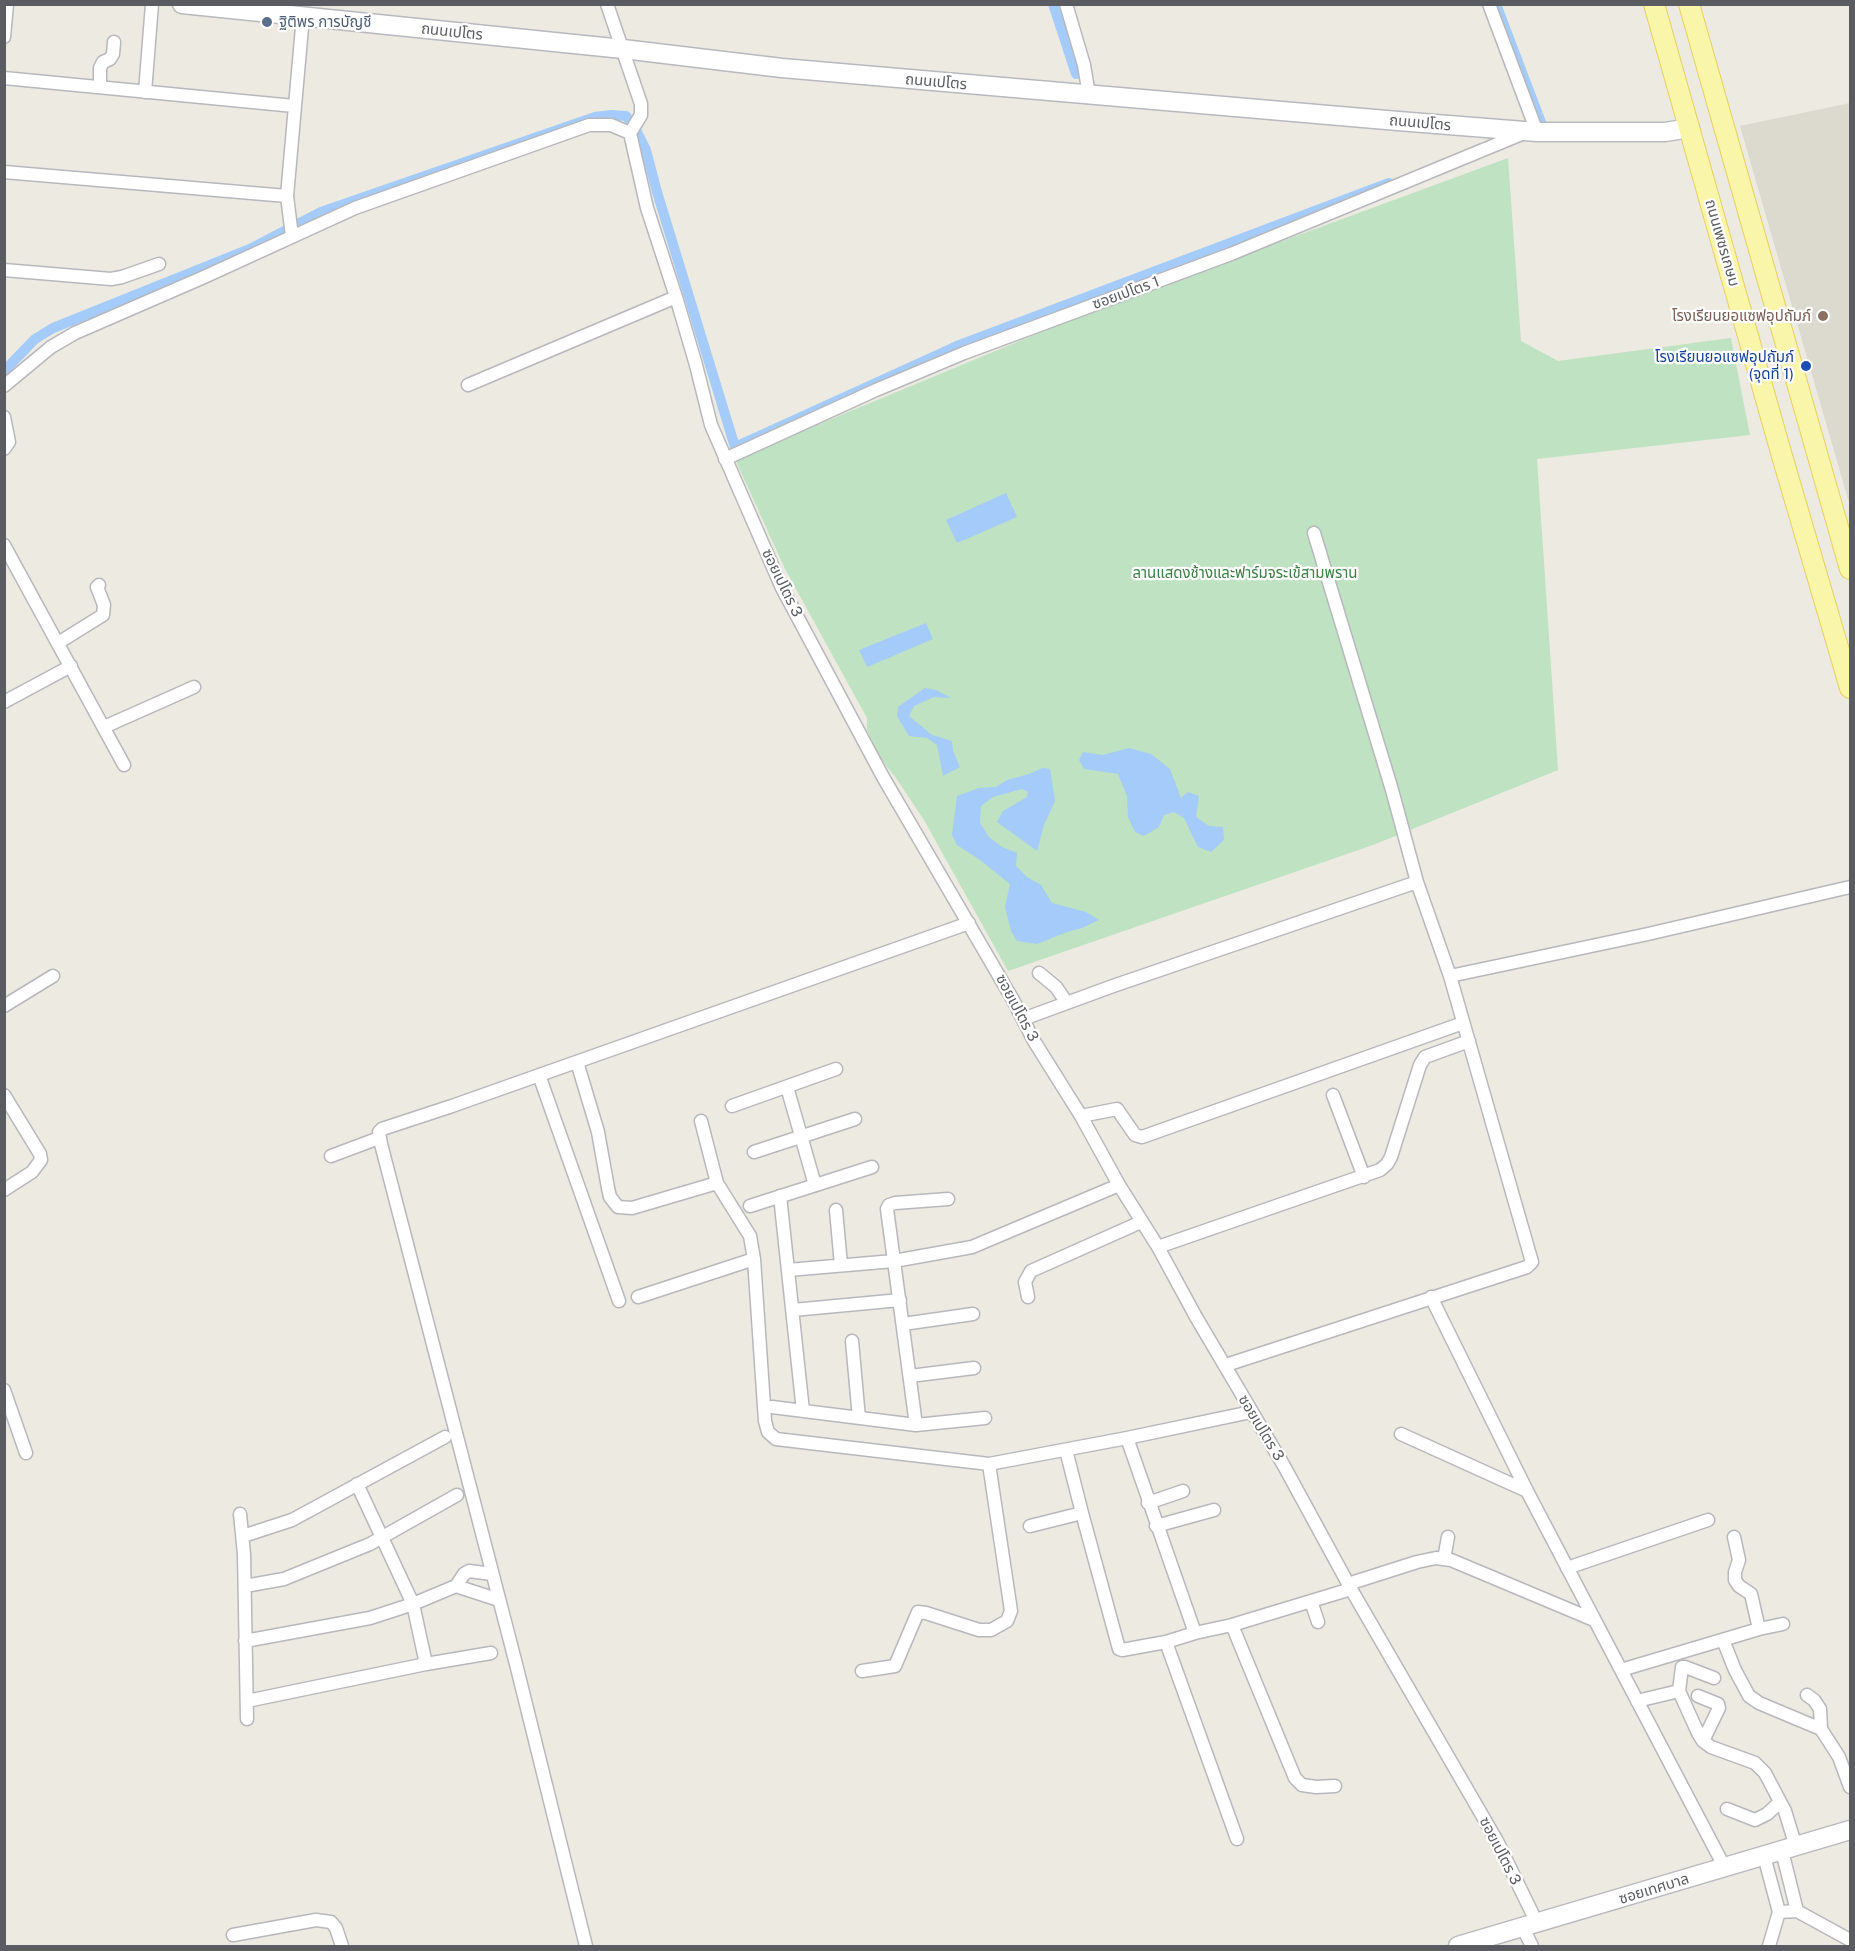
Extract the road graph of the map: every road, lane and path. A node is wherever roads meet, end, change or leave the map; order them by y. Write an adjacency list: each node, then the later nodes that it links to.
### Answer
1 (7, 4): 11 (street)
2 (152, 4): 16 (street)
3 (182, 4): 9 (street, ถนนเปโตร)
4 (607, 4): 13 (street)
5 (1066, 4): 17 (street)
6 (1489, 4): 22 (street)
7 (1654, 4): 20 (main road, ถนนเพชรเกษม)
8 (1689, 4): 19 (main road)
9 (209, 6): 10 (street, ถนนเปโตร)
10 (303, 16): 13 (street, ถนนเปโตร); 18 (street)
11 (4, 37)
12 (114, 42): 15 (street)
13 (622, 50): 17 (street, ถนนเปโตร); 21 (street)
14 (4, 78): 15 (street)
15 (100, 87): 16 (street)
16 (145, 92): 18 (street)
17 (1089, 95): 22 (street, ถนนเปโตร)
18 (294, 106): 24 (street)
19 (1722, 118): 20 (main road); 36 (main road)
20 (1690, 128): 22 (street, ถนนเปโตร); 41 (main road, ถนนเพชรเกษม)
21 (632, 131): 25 (street); 28 (street, ซอยเปโตร 3)
22 (1528, 131): 33 (street, ซอยเปโตร 1)
23 (4, 172): 24 (street)
24 (287, 196): 25 (street)
25 (290, 227): 30 (street)
26 (159, 264): 27 (street)
27 (4, 270)
28 (676, 297): 29 (street); 33 (street, ซอยเปโตร 3)
29 (468, 385)
30 (4, 386)
31 (4, 417): 32 (street)
32 (4, 449)
33 (725, 459): 47 (street, ซอยเปโตร 3)
34 (1314, 533): 45 (street)
35 (4, 545): 38 (street)
36 (1851, 569)
37 (99, 585): 38 (street)
38 (58, 643): 39 (street)
39 (71, 666): 42 (street); 43 (street)
40 (194, 687): 43 (street)
41 (1851, 688)
42 (4, 702)
43 (104, 727): 44 (street)
44 (124, 765)
45 (1417, 882): 50 (street); 51 (street)
46 (1851, 887): 50 (street)
47 (969, 923): 53 (street, ซอยเปโตร 3); 56 (street)
48 (1039, 973): 51 (street)
49 (53, 976): 52 (street)
50 (1450, 976): 54 (street)
51 (1067, 1003): 53 (street)
52 (4, 1006)
53 (1023, 1019): 63 (street, ซอยเปโตร 3)
54 (1463, 1023): 55 (street); 63 (street)
55 (1469, 1041): 71 (street); 88 (street)
56 (577, 1062): 58 (street); 72 (street)
57 (836, 1069): 59 (street)
58 (539, 1075): 67 (street); 90 (street)
59 (787, 1087): 62 (street); 66 (street)
60 (4, 1095): 75 (street)
61 (1333, 1095): 71 (street)
62 (732, 1106)
63 (1081, 1116): 74 (street, ซอยเปโตร 3)
64 (855, 1119): 66 (street)
65 (700, 1121): 72 (street)
66 (801, 1136): 68 (street); 73 (street)
67 (379, 1138): 69 (street); 128 (street)
68 (754, 1152)
69 (331, 1156)
70 (872, 1167): 73 (street)
71 (1364, 1177): 81 (street)
72 (717, 1183): 82 (street)
73 (815, 1185): 76 (street)
74 (1119, 1185): 80 (street, ซอยเปโตร 3); 83 (street)
75 (4, 1190)
76 (780, 1196): 78 (street); 85 (street)
77 (948, 1199): 83 (street)
78 (750, 1206)
79 (836, 1210): 84 (street)
80 (1142, 1222): 81 (street, ซอยเปโตร 3); 87 (street)
81 (1158, 1247): 95 (street, ซอยเปโตร 3)
82 (754, 1258): 86 (street); 110 (street)
83 (894, 1261): 84 (street); 89 (street)
84 (841, 1265): 85 (street)
85 (788, 1270): 91 (street)
86 (638, 1297)
87 (1028, 1297)
88 (1431, 1297): 95 (street); 113 (street)
89 (900, 1300): 91 (street); 93 (street)
90 (619, 1301)
91 (793, 1310): 100 (street)
92 (973, 1314): 93 (street)
93 (903, 1324): 97 (street)
94 (852, 1341): 102 (street)
95 (1226, 1365): 101 (street, ซอยเปโตร 3)
96 (975, 1368): 97 (street)
97 (910, 1376): 104 (street)
98 (4, 1390): 109 (street)
99 (772, 1407): 100 (street)
100 (803, 1411): 102 (street)
101 (1251, 1412): 107 (street); 131 (street, ซอยเปโตร 3)
102 (860, 1418): 104 (street)
103 (985, 1418): 104 (street)
104 (916, 1425)
105 (1401, 1434): 113 (street)
106 (445, 1437): 111 (street)
107 (1127, 1438): 108 (street); 115 (street)
108 (1066, 1450): 110 (street); 118 (street)
109 (26, 1453)
110 (989, 1464): 147 (street)
111 (357, 1484): 122 (street); 125 (street)
112 (1183, 1491): 115 (street)
113 (1527, 1491): 127 (street)
114 (457, 1495): 125 (street)
115 (1148, 1503): 121 (street)
116 (1214, 1510): 121 (street)
117 (240, 1514): 122 (street)
118 (1082, 1514): 120 (street); 143 (street)
119 (1708, 1520): 127 (street)
120 (1030, 1526)
121 (1156, 1526): 140 (street)
122 (243, 1536): 129 (street)
123 (1448, 1537): 126 (street)
124 (1734, 1537): 139 (street)
125 (382, 1538): 129 (street); 134 (street)
126 (1444, 1559): 131 (street); 135 (street)
127 (1567, 1568): 135 (street)
128 (492, 1574): 130 (street); 132 (street)
129 (245, 1586): 142 (street)
130 (456, 1586): 132 (street); 134 (street)
131 (1349, 1586): 133 (street); 167 (street, ซอยเปโตร 3)
132 (499, 1600): 171 (street)
133 (1311, 1601): 136 (street); 138 (street)
134 (413, 1604): 142 (street); 145 (street)
135 (1594, 1620): 146 (street)
136 (1318, 1622)
137 (1783, 1624): 139 (street)
138 (1232, 1625): 140 (street); 157 (street)
139 (1759, 1629): 141 (street)
140 (1195, 1633): 143 (street)
141 (1723, 1640): 146 (street); 155 (street)
142 (245, 1641): 152 (street)
143 (1166, 1642): 162 (street)
144 (491, 1653): 145 (street)
145 (426, 1664): 152 (street)
146 (1621, 1670): 153 (street)
147 (862, 1671)
148 (1714, 1678): 149 (street)
149 (1679, 1691): 153 (street); 156 (street)
150 (1807, 1695): 155 (street)
151 (1698, 1696): 156 (street)
152 (247, 1701): 154 (street)
153 (1637, 1701): 164 (street)
154 (247, 1719)
155 (1821, 1729): 158 (street)
156 (1703, 1741): 159 (street)
157 (1335, 1786)
158 (1851, 1787)
159 (1780, 1802): 160 (street); 163 (street)
160 (1726, 1809)
161 (1851, 1830): 163 (street, ซอยเทศบาล)
162 (1237, 1839)
163 (1781, 1851): 164 (street, ซอยเทศบาล); 165 (street); 166 (street)
164 (1725, 1868): 167 (street, ซอยเทศบาล)
165 (1797, 1911): 166 (street); 169 (street)
166 (1779, 1912): 174 (street)
167 (1530, 1926): 172 (street, ซอยเทศบาล); 173 (street, ซอยเปโตร 3)
168 (233, 1935): 170 (street)
169 (1851, 1940)
170 (342, 1947)
171 (586, 1947)
172 (1458, 1947)
173 (1532, 1947)
174 (1769, 1947)

